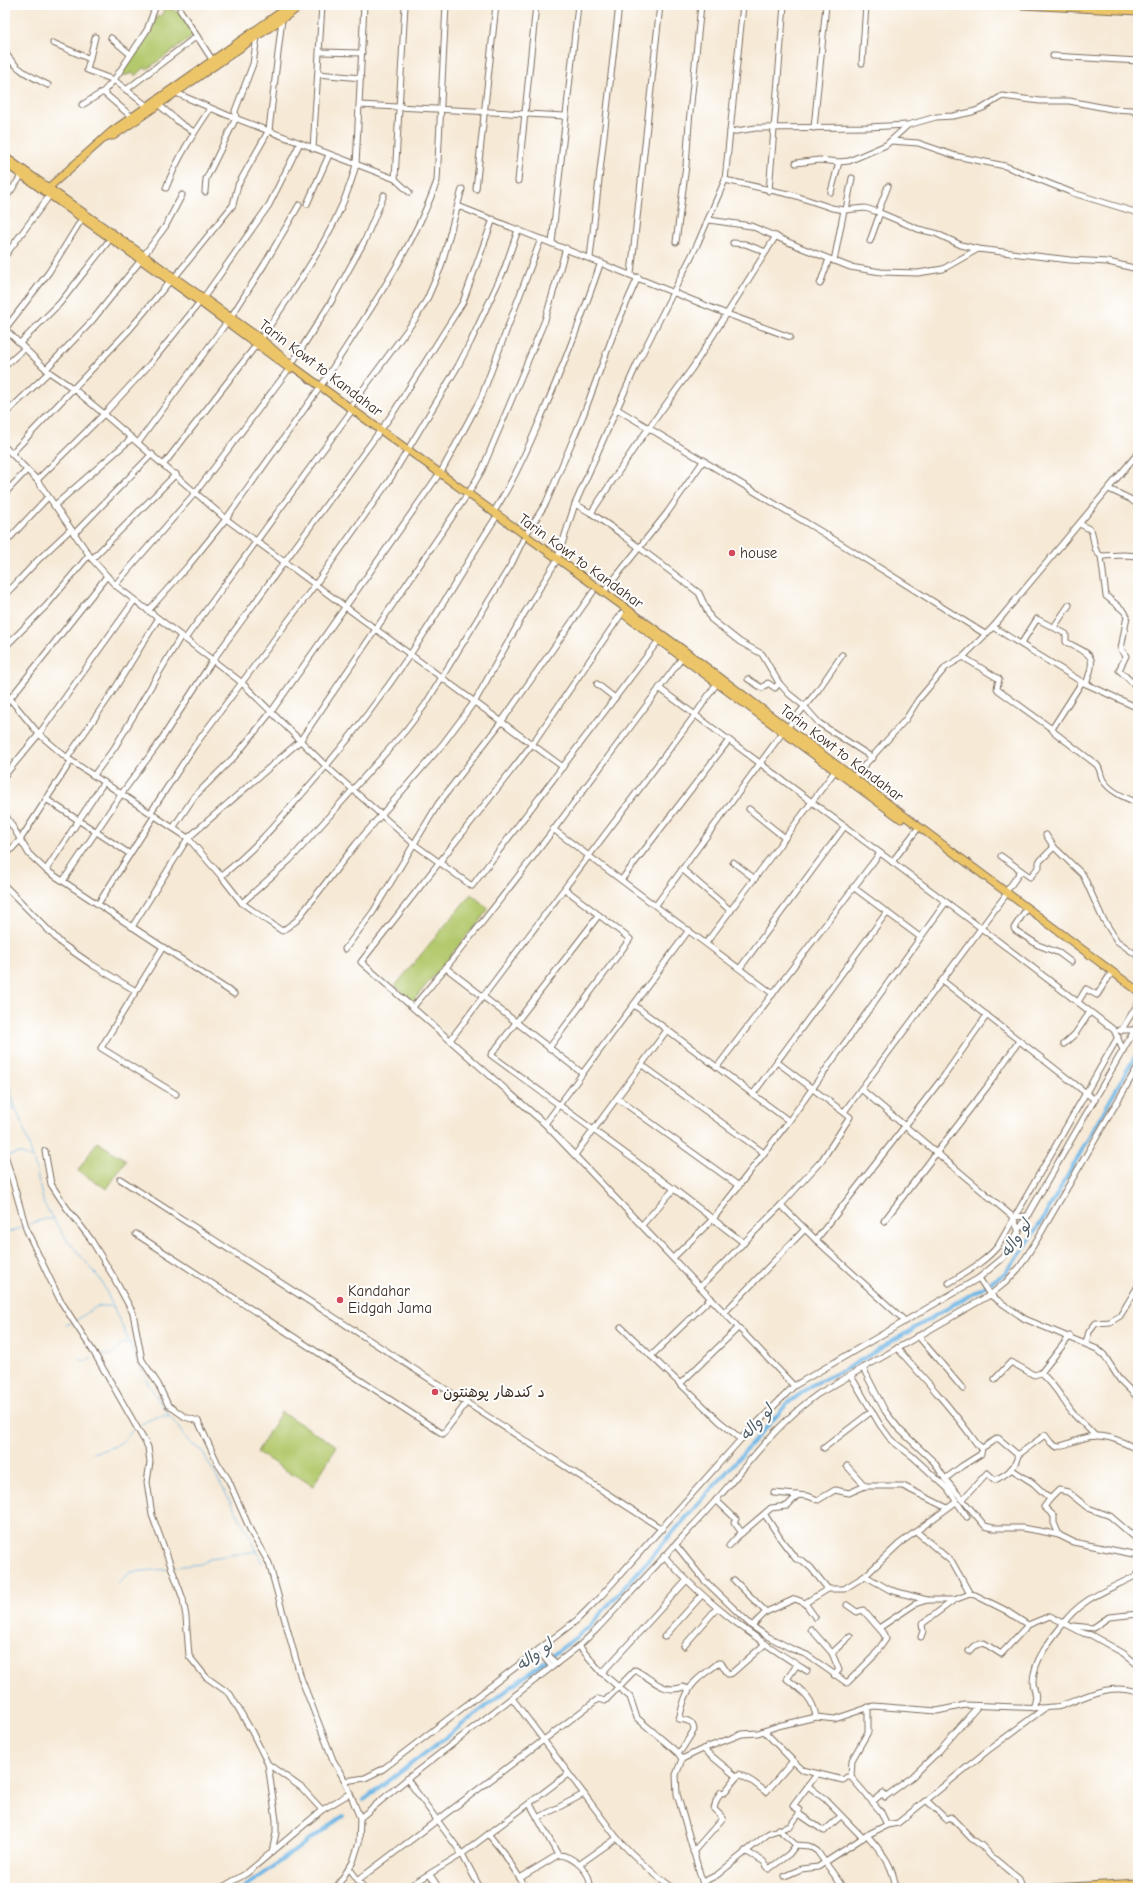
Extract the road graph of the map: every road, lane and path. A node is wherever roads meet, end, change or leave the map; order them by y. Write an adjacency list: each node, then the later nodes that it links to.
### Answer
1 (156, 5): 31 (street)
2 (291, 5): 34 (main road)
3 (302, 5): 22 (main road)
4 (322, 5): 29 (street)
5 (364, 5): 30 (street)
6 (405, 5): 48 (street)
7 (446, 5): 50 (street)
8 (496, 5): 51 (street)
9 (536, 5): 52 (street)
10 (578, 5): 54 (street)
11 (619, 5): 112 (street)
12 (660, 5): 116 (street)
13 (701, 5): 104 (street)
14 (743, 5): 62 (street)
15 (784, 5): 58 (street)
16 (826, 5): 59 (street)
17 (866, 5): 36 (street)
18 (1021, 5): 19 (main road)
19 (1125, 8): 21 (main road)
20 (180, 10): 23 (street)
21 (1138, 11)
22 (282, 20): 25 (main road); 60 (street)
23 (197, 36): 34 (street); 41 (street)
24 (95, 37): 33 (street)
25 (257, 37): 43 (main road); 56 (street)
26 (111, 38): 31 (street)
27 (53, 43): 33 (street)
28 (5, 52): 40 (street)
29 (320, 52): 30 (street); 37 (street)
30 (362, 53): 38 (street)
31 (130, 54): 39 (street)
32 (1053, 56): 35 (street)
33 (90, 59): 39 (street)
34 (213, 60): 47 (main road)
35 (1138, 61)
36 (862, 63)
37 (318, 74): 38 (street); 66 (street)
38 (361, 78): 46 (street)
39 (114, 80): 41 (street); 42 (street)
40 (48, 85)
41 (126, 90): 47 (street)
42 (103, 92): 44 (street); 55 (street)
43 (176, 93): 45 (main road); 49 (street)
44 (82, 105)
45 (159, 105): 61 (street); 63 (main road)
46 (360, 105): 48 (street); 72 (street)
47 (147, 106): 55 (main road)
48 (399, 107): 50 (street); 75 (street)
49 (210, 109): 56 (street); 61 (street)
50 (440, 110): 51 (street); 132 (street)
51 (485, 112): 52 (street); 81 (street)
52 (525, 114): 54 (street); 77 (street)
53 (1138, 114): 57 (street)
54 (565, 116): 105 (street)
55 (132, 117): 63 (main road)
56 (236, 118): 60 (street); 84 (street)
57 (908, 125): 59 (street); 64 (street)
58 (775, 128): 59 (street); 62 (street); 83 (street)
59 (814, 128)
60 (269, 130): 65 (street); 118 (street)
61 (194, 132): 79 (street)
62 (730, 132): 76 (street)
63 (107, 136): 82 (main road)
64 (891, 141): 69 (street); 95 (street)
65 (300, 143): 66 (street); 121 (street)
66 (313, 149): 67 (street)
67 (329, 155): 72 (street); 90 (street)
68 (5, 157): 82 (main road, Tarin Kowt to Kandahar)
69 (839, 162): 71 (street); 86 (street)
70 (5, 163): 73 (main road, Tarin Kowt to Kandahar)
71 (796, 163)
72 (356, 165): 75 (street); 126 (street)
73 (22, 175): 82 (main road, Tarin Kowt to Kandahar); 89 (street)
74 (852, 178): 93 (street)
75 (395, 179): 85 (street)
76 (725, 180): 83 (street); 98 (street)
77 (518, 181)
78 (888, 186): 94 (street)
79 (166, 188)
80 (462, 189): 92 (street)
81 (476, 189)
82 (48, 191): 96 (main road, Tarin Kowt to Kandahar); 100 (main road, Tarin Kowt to Kandahar); 110 (street)
83 (769, 191): 93 (street)
84 (205, 192)
85 (409, 192)
86 (831, 192)
87 (182, 195): 111 (street)
88 (384, 195): 130 (street)
89 (5, 199)
90 (307, 204)
91 (298, 205): 123 (street)
92 (458, 206): 97 (street); 135 (street)
93 (845, 210): 94 (street); 113 (street)
94 (879, 213): 103 (street); 108 (street)
95 (1138, 213)
96 (83, 217): 100 (main road, Tarin Kowt to Kandahar); 124 (street)
97 (493, 219): 99 (street); 139 (street)
98 (709, 220): 101 (street); 120 (street)
99 (518, 230): 102 (street); 143 (street)
100 (108, 233): 111 (main road, Tarin Kowt to Kandahar); 127 (street)
101 (776, 236): 109 (street); 113 (street)
102 (541, 239): 105 (street); 151 (street)
103 (870, 241)
104 (676, 242)
105 (552, 243): 107 (street)
106 (732, 243): 109 (street)
107 (566, 248): 112 (street); 156 (street)
108 (978, 249): 113 (street); 115 (street)
109 (766, 252): 122 (street)
110 (5, 256)
111 (143, 258): 118 (main road, Tarin Kowt to Kandahar); 131 (street)
112 (590, 258): 114 (street)
113 (832, 260): 119 (street)
114 (601, 262): 116 (street); 162 (street)
115 (1138, 269)
116 (630, 274): 117 (street)
117 (638, 277): 120 (street); 166 (street)
118 (172, 279): 121 (main road, Tarin Kowt to Kandahar); 133 (street)
119 (820, 284)
120 (674, 292): 122 (street); 134 (street)
121 (202, 300): 123 (main road, Tarin Kowt to Kandahar); 137 (street)
122 (727, 314): 125 (street); 138 (street)
123 (229, 320): 126 (main road, Tarin Kowt to Kandahar); 141 (street)
124 (5, 329): 127 (street)
125 (790, 336)
126 (259, 341): 130 (main road, Tarin Kowt to Kandahar); 148 (street)
127 (20, 343): 128 (street)
128 (24, 348): 129 (street); 131 (street)
129 (5, 366)
130 (290, 367): 132 (main road, Tarin Kowt to Kandahar); 155 (street)
131 (48, 370): 133 (street); 136 (street)
132 (320, 388): 135 (main road, Tarin Kowt to Kandahar); 163 (street)
133 (74, 389): 137 (street); 144 (street)
134 (617, 409): 138 (street); 158 (street)
135 (350, 410): 139 (main road, Tarin Kowt to Kandahar); 167 (street)
136 (5, 414)
137 (104, 414): 140 (street); 152 (street)
138 (650, 428): 147 (street); 161 (street)
139 (380, 432): 143 (main road, Tarin Kowt to Kandahar); 173 (street)
140 (132, 438): 141 (street); 160 (street)
141 (138, 443): 145 (street)
142 (5, 447): 144 (street)
143 (406, 452): 151 (main road, Tarin Kowt to Kandahar); 176 (street)
144 (12, 453): 149 (street)
145 (152, 454): 148 (street); 165 (street)
146 (1137, 455): 153 (street)
147 (704, 460): 169 (street); 190 (street)
148 (164, 464): 150 (street)
149 (27, 470): 152 (street); 154 (street)
150 (176, 474): 155 (street); 172 (street)
151 (439, 476): 156 (main road, Tarin Kowt to Kandahar); 183 (street)
152 (36, 480): 157 (street)
153 (1109, 489): 159 (street); 164 (street)
154 (5, 493)
155 (195, 493): 163 (street); 177 (street)
156 (467, 496): 162 (main road, Tarin Kowt to Kandahar); 189 (street)
157 (48, 497): 160 (street); 168 (street)
158 (575, 504): 161 (street); 174 (street)
159 (1138, 505)
160 (54, 506): 165 (street)
161 (591, 513): 169 (street)
162 (494, 516): 166 (main road, Tarin Kowt to Kandahar); 196 (street)
163 (226, 519): 167 (street); 184 (street)
164 (1080, 524): 170 (street); 187 (street)
165 (72, 531): 172 (street); 180 (street)
166 (524, 538): 174 (main road, Tarin Kowt to Kandahar); 201 (street)
167 (256, 540): 173 (street); 191 (street)
168 (5, 543)
169 (640, 548): 179 (street); 204 (street)
170 (1101, 556): 171 (street); 209 (street)
171 (1138, 556)
172 (91, 557): 175 (street); 194 (street)
173 (285, 562): 176 (street); 200 (street)
174 (556, 562): 178 (main road, Tarin Kowt to Kandahar); 179 (main road, Tarin Kowt to Kandahar); 213 (street)
175 (107, 576): 177 (street); 212 (street)
176 (315, 584): 183 (street); 203 (street)
177 (115, 585): 181 (street)
178 (593, 592): 185 (main road, Tarin Kowt to Kandahar); 219 (street)
179 (602, 593): 195 (main road, Tarin Kowt to Kandahar)
180 (5, 595)
181 (134, 601): 184 (street); 222 (street)
182 (1069, 605): 188 (street)
183 (346, 606): 189 (street); 217 (street)
184 (148, 612): 186 (street)
185 (622, 613): 192 (main road, Tarin Kowt to Kandahar); 225 (street)
186 (158, 619): 191 (street); 227 (street)
187 (993, 627): 190 (street); 193 (street)
188 (1054, 627): 193 (street); 205 (street)
189 (377, 629): 196 (street); 224 (street)
190 (985, 634): 198 (street)
191 (183, 638): 200 (street); 233 (street)
192 (659, 640): 195 (main road, Tarin Kowt to Kandahar); 211 (street)
193 (1021, 644): 205 (street)
194 (5, 647)
195 (676, 649): 199 (main road, Tarin Kowt to Kandahar); 221 (main road, Tarin Kowt to Kandahar)
196 (411, 654): 201 (street); 229 (street)
197 (842, 655): 215 (street)
198 (963, 657): 220 (street); 226 (street)
199 (682, 658): 207 (main road, Tarin Kowt to Kandahar); 208 (street)
200 (213, 660): 203 (street); 237 (street)
201 (442, 677): 213 (street); 236 (street)
202 (748, 679): 204 (street)
203 (241, 682): 217 (street); 243 (street)
204 (779, 683): 215 (street)
205 (1084, 683): 216 (street); 220 (street)
206 (596, 684): 211 (street)
207 (717, 684): 218 (street); 221 (main road, Tarin Kowt to Kandahar)
208 (659, 688): 218 (street); 249 (street)
209 (1138, 688)
210 (5, 693): 212 (street)
211 (615, 698): 230 (street)
212 (10, 701): 214 (street); 222 (street)
213 (475, 701): 219 (street); 244 (street)
214 (5, 705)
215 (804, 706): 221 (street); 226 (street)
216 (1138, 708)
217 (271, 712): 224 (street); 247 (street)
218 (695, 715): 223 (street); 260 (street)
219 (502, 721): 225 (street); 255 (street)
220 (1052, 729): 240 (street)
221 (785, 730): 228 (street); 231 (main road, Tarin Kowt to Kandahar); 234 (main road, Tarin Kowt to Kandahar)
222 (39, 734): 227 (street); 232 (street)
223 (729, 740): 228 (street); 270 (street)
224 (300, 741): 229 (street); 252 (street)
225 (532, 743): 230 (street); 262 (street)
226 (873, 758): 234 (street)
227 (69, 759): 233 (street); 238 (street)
228 (761, 764): 239 (street); 265 (street)
229 (326, 766): 236 (street); 268 (street)
230 (563, 767): 262 (street)
231 (836, 771): 239 (street); 248 (main road, Tarin Kowt to Kandahar)
232 (5, 775)
233 (94, 775): 235 (street)
234 (854, 777): 248 (main road, Tarin Kowt to Kandahar)
235 (104, 782): 237 (street); 245 (street)
236 (352, 789): 244 (street); 277 (street)
237 (122, 793): 243 (street); 250 (street)
238 (46, 799): 245 (street); 254 (street)
239 (812, 802): 246 (street); 253 (street)
240 (1138, 803)
241 (749, 809): 253 (street)
242 (5, 814): 254 (street)
243 (153, 814): 247 (street); 258 (street)
244 (381, 814): 255 (street); 277 (street)
245 (79, 820): 250 (street); 266 (street)
246 (845, 826): 257 (street); 294 (street)
247 (173, 828): 252 (street)
248 (917, 828): 264 (street); 275 (main road, Tarin Kowt to Kandahar)
249 (554, 829): 260 (street); 293 (street)
250 (96, 832): 258 (street); 271 (street)
251 (1046, 835): 256 (street)
252 (188, 838): 268 (street); 284 (street)
253 (785, 838): 269 (street)
254 (20, 840): 259 (street); 266 (street)
255 (414, 844): 262 (street); 290 (street)
256 (1054, 847): 267 (street); 291 (street)
257 (880, 853): 264 (street); 274 (street)
258 (130, 854): 278 (street)
259 (5, 856)
260 (589, 856): 270 (street); 273 (street)
261 (1001, 856): 267 (street)
262 (438, 862): 306 (street)
263 (733, 862): 269 (street)
264 (892, 862): 276 (street)
265 (682, 869): 279 (street); 280 (street)
266 (46, 870): 271 (street)
267 (1021, 871): 275 (street)
268 (222, 876): 277 (street)
269 (755, 879): 280 (street)
270 (622, 880): 279 (street)
271 (63, 881): 278 (street)
272 (5, 886): 297 (street)
273 (565, 888): 283 (street); 302 (street)
274 (853, 888): 282 (street); 300 (street)
275 (1005, 894): 281 (main road, Tarin Kowt to Kandahar); 285 (street); 298 (main road, Tarin Kowt to Kandahar)
276 (946, 902): 285 (street); 287 (street)
277 (242, 903)
278 (98, 904): 284 (street)
279 (656, 905): 286 (street)
280 (731, 911): 288 (street)
281 (1025, 911): 292 (street); 295 (main road, Tarin Kowt to Kandahar)
282 (887, 912): 287 (street); 321 (street)
283 (599, 915): 309 (street); 319 (street)
284 (132, 927): 289 (street)
285 (981, 928): 296 (street); 303 (street)
286 (689, 930): 288 (street); 304 (street)
287 (920, 937): 326 (street)
288 (706, 943): 294 (street)
289 (163, 947): 297 (street); 299 (street)
290 (345, 949)
291 (1137, 953)
292 (1071, 962)
293 (446, 968): 302 (street); 306 (street)
294 (740, 968): 300 (street)
295 (1110, 975): 301 (main road, Tarin Kowt to Kandahar); 303 (street)
296 (943, 981): 308 (street); 327 (street)
297 (136, 991): 329 (street)
298 (1138, 992)
299 (234, 994)
300 (773, 994): 324 (street)
301 (1138, 996)
302 (483, 998): 309 (street); 316 (street)
303 (1078, 1002): 307 (street)
304 (634, 1005): 311 (street); 325 (street)
305 (1138, 1005): 314 (street)
306 (413, 1007): 316 (street)
307 (1090, 1012): 312 (street); 318 (street)
308 (986, 1015): 317 (street); 337 (street)
309 (516, 1023): 319 (street); 333 (street)
310 (1138, 1024): 313 (street)
311 (667, 1030): 322 (street); 324 (street)
312 (1114, 1030): 314 (street); 315 (street)
313 (1135, 1030): 314 (street); 320 (street)
314 (1121, 1031)
315 (1118, 1037): 320 (street); 328 (street)
316 (450, 1039): 336 (street)
317 (1019, 1041): 328 (street); 340 (street)
318 (1064, 1044)
319 (549, 1048): 325 (street)
320 (1123, 1050): 332 (street)
321 (777, 1062): 326 (street); 330 (street)
322 (642, 1064): 331 (street); 341 (street)
323 (1138, 1066): 363 (street)
324 (717, 1068): 330 (street)
325 (582, 1073): 333 (street)
326 (813, 1088): 334 (street); 335 (street)
327 (861, 1089): 334 (street); 337 (street)
328 (1085, 1093): 332 (street); 349 (street)
329 (176, 1094)
330 (753, 1094): 335 (street)
331 (617, 1098): 338 (street); 345 (street)
332 (1095, 1100): 348 (street)
333 (559, 1106): 336 (street); 338 (street)
334 (844, 1112): 347 (street)
335 (789, 1121): 341 (street)
336 (545, 1124): 343 (street)
337 (905, 1125): 340 (street); 356 (street)
338 (593, 1131): 343 (street); 346 (street)
339 (45, 1151): 468 (street)
340 (937, 1152): 349 (street); 351 (street)
341 (764, 1153): 345 (street)
342 (5, 1155): 462 (street)
343 (575, 1155): 352 (street)
344 (120, 1178): 382 (street)
345 (739, 1186): 350 (street)
346 (674, 1190): 350 (street); 352 (street)
347 (781, 1205): 353 (street); 357 (street)
348 (1028, 1216): 349 (street); 354 (street)
349 (1013, 1217): 354 (street); 360 (street)
350 (713, 1219): 357 (street); 358 (street)
351 (884, 1222)
352 (642, 1225): 358 (street)
353 (805, 1229): 356 (street); 365 (street)
354 (1019, 1232): 359 (street)
355 (136, 1234): 382 (street)
356 (816, 1240): 366 (street)
357 (744, 1243): 362 (street)
358 (673, 1258): 362 (street)
359 (980, 1280): 363 (street); 366 (street)
360 (949, 1282)
361 (1138, 1286): 371 (street)
362 (700, 1287): 364 (street)
363 (988, 1293): 369 (street); 370 (street)
364 (711, 1298): 365 (street); 373 (street)
365 (724, 1313): 368 (street)
366 (904, 1320): 379 (street)
367 (621, 1327): 373 (street)
368 (738, 1328): 378 (street); 379 (street)
369 (918, 1336): 372 (street); 380 (street)
370 (1070, 1336): 371 (street); 375 (street)
371 (1086, 1343): 381 (street)
372 (897, 1348): 374 (street); 387 (street)
373 (651, 1356): 378 (street)
374 (863, 1368): 376 (street); 392 (street)
375 (1041, 1373): 377 (street); 384 (street)
376 (851, 1376): 383 (street); 398 (street)
377 (995, 1378)
378 (680, 1384): 385 (street)
379 (794, 1386): 385 (street)
380 (963, 1389)
381 (1138, 1398)
382 (467, 1402): 403 (street)
383 (872, 1411): 386 (street); 399 (street)
384 (1095, 1436): 388 (street); 389 (street)
385 (741, 1439): 403 (street)
386 (824, 1448)
387 (982, 1448): 389 (street); 392 (street)
388 (1138, 1450)
389 (1018, 1455): 391 (street)
390 (847, 1466): 393 (street)
391 (1011, 1469): 396 (street); 397 (street)
392 (945, 1479): 396 (street)
393 (865, 1486): 395 (street); 400 (street)
394 (774, 1493): 395 (street)
395 (798, 1495): 401 (street)
396 (963, 1499): 406 (street)
397 (1050, 1499): 406 (street); 407 (street)
398 (716, 1500): 405 (street); 408 (street)
399 (956, 1502): 400 (street); 402 (street)
400 (947, 1508): 404 (street)
401 (765, 1514): 405 (street); 416 (street)
402 (967, 1517)
403 (662, 1528): 438 (street)
404 (917, 1532): 413 (street); 417 (street)
405 (742, 1533): 409 (street)
406 (1059, 1535): 410 (street)
407 (1138, 1540)
408 (675, 1544): 411 (street); 429 (street)
409 (729, 1546)
410 (1138, 1555)
411 (664, 1556): 415 (street); 436 (street)
412 (1138, 1572): 425 (street)
413 (865, 1576): 416 (street); 419 (street)
414 (734, 1580): 424 (street)
415 (686, 1581): 418 (street); 445 (street)
416 (828, 1589): 421 (street)
417 (970, 1594): 420 (street); 428 (street)
418 (702, 1595): 423 (street); 433 (street)
419 (927, 1600): 420 (street); 430 (street)
420 (954, 1600): 434 (street)
421 (805, 1603): 424 (street); 426 (street)
422 (847, 1605): 430 (street)
423 (717, 1608): 435 (street); 437 (street)
424 (766, 1612): 429 (street)
425 (1138, 1614)
426 (815, 1617)
427 (1064, 1623): 428 (street); 442 (street); 453 (street)
428 (1028, 1625): 439 (street)
429 (752, 1626): 446 (street)
430 (879, 1628): 446 (street)
431 (811, 1629): 440 (street)
432 (850, 1636): 440 (street)
433 (664, 1637)
434 (921, 1637)
435 (765, 1644): 441 (street); 448 (street)
436 (579, 1646): 443 (street); 445 (street)
437 (684, 1646)
438 (541, 1649): 443 (street); 468 (street)
439 (969, 1650)
440 (832, 1653): 446 (street)
441 (797, 1665): 444 (street); 455 (street)
442 (1138, 1665)
443 (554, 1666): 450 (street)
444 (807, 1671)
445 (602, 1673): 447 (street)
446 (834, 1674)
447 (618, 1687): 448 (street); 457 (street); 459 (street)
448 (689, 1689): 459 (street)
449 (1138, 1692): 454 (street)
450 (512, 1698): 457 (street); 467 (street)
451 (978, 1706): 452 (street); 453 (street); 473 (street)
452 (868, 1707): 455 (street); 466 (street)
453 (1033, 1708): 454 (street)
454 (1045, 1708): 472 (street)
455 (816, 1717): 456 (street)
456 (764, 1731): 458 (street); 461 (street)
457 (544, 1740): 463 (street); 480 (street)
458 (703, 1748): 460 (street); 465 (street)
459 (678, 1753): 460 (street)
460 (682, 1759): 489 (street)
461 (793, 1761): 464 (street); 465 (street)
462 (268, 1764): 475 (street); 488 (street)
463 (568, 1774): 471 (street); 474 (street)
464 (817, 1774): 466 (street); 469 (street)
465 (737, 1777): 489 (street)
466 (849, 1777): 473 (street)
467 (407, 1779): 478 (street); 480 (street)
468 (345, 1781): 470 (street)
469 (808, 1786): 476 (street); 477 (street)
470 (349, 1794): 475 (street); 478 (street)
471 (584, 1794): 479 (street); 485 (street)
472 (926, 1800): 481 (street); 513 (street)
473 (873, 1801): 481 (street)
474 (530, 1804): 479 (street); 483 (street)
475 (322, 1810): 488 (street)
476 (800, 1814): 477 (street); 482 (street)
477 (841, 1816): 484 (street)
478 (360, 1818): 494 (street)
479 (538, 1818): 491 (street)
480 (438, 1820): 490 (street); 498 (street)
481 (887, 1824): 484 (street)
482 (778, 1829): 486 (street); 487 (street)
483 (489, 1835): 490 (street); 497 (street)
484 (865, 1837): 492 (street); 512 (street)
485 (617, 1838): 493 (street); 510 (street)
486 (796, 1845): 487 (street); 492 (street)
487 (745, 1851): 500 (street)
488 (272, 1852): 502 (street)
489 (693, 1852): 500 (street)
490 (462, 1854): 495 (street); 507 (street)
491 (558, 1855): 493 (street); 497 (street)
492 (825, 1862): 496 (street); 511 (street)
493 (580, 1864): 509 (street)
494 (349, 1868): 498 (street); 503 (street)
495 (430, 1875): 505 (street); 506 (street)
496 (785, 1876)
497 (520, 1878): 508 (street)
498 (358, 1880): 504 (street)
499 (1138, 1884): 501 (main road)
500 (703, 1885)
501 (1075, 1887): 514 (main road)
502 (221, 1888)
503 (336, 1888)
504 (364, 1888)
505 (412, 1888)
506 (439, 1888)
507 (480, 1888)
508 (526, 1888)
509 (589, 1888)
510 (673, 1888)
511 (841, 1888)
512 (896, 1888)
513 (1022, 1888)
514 (1053, 1888)

